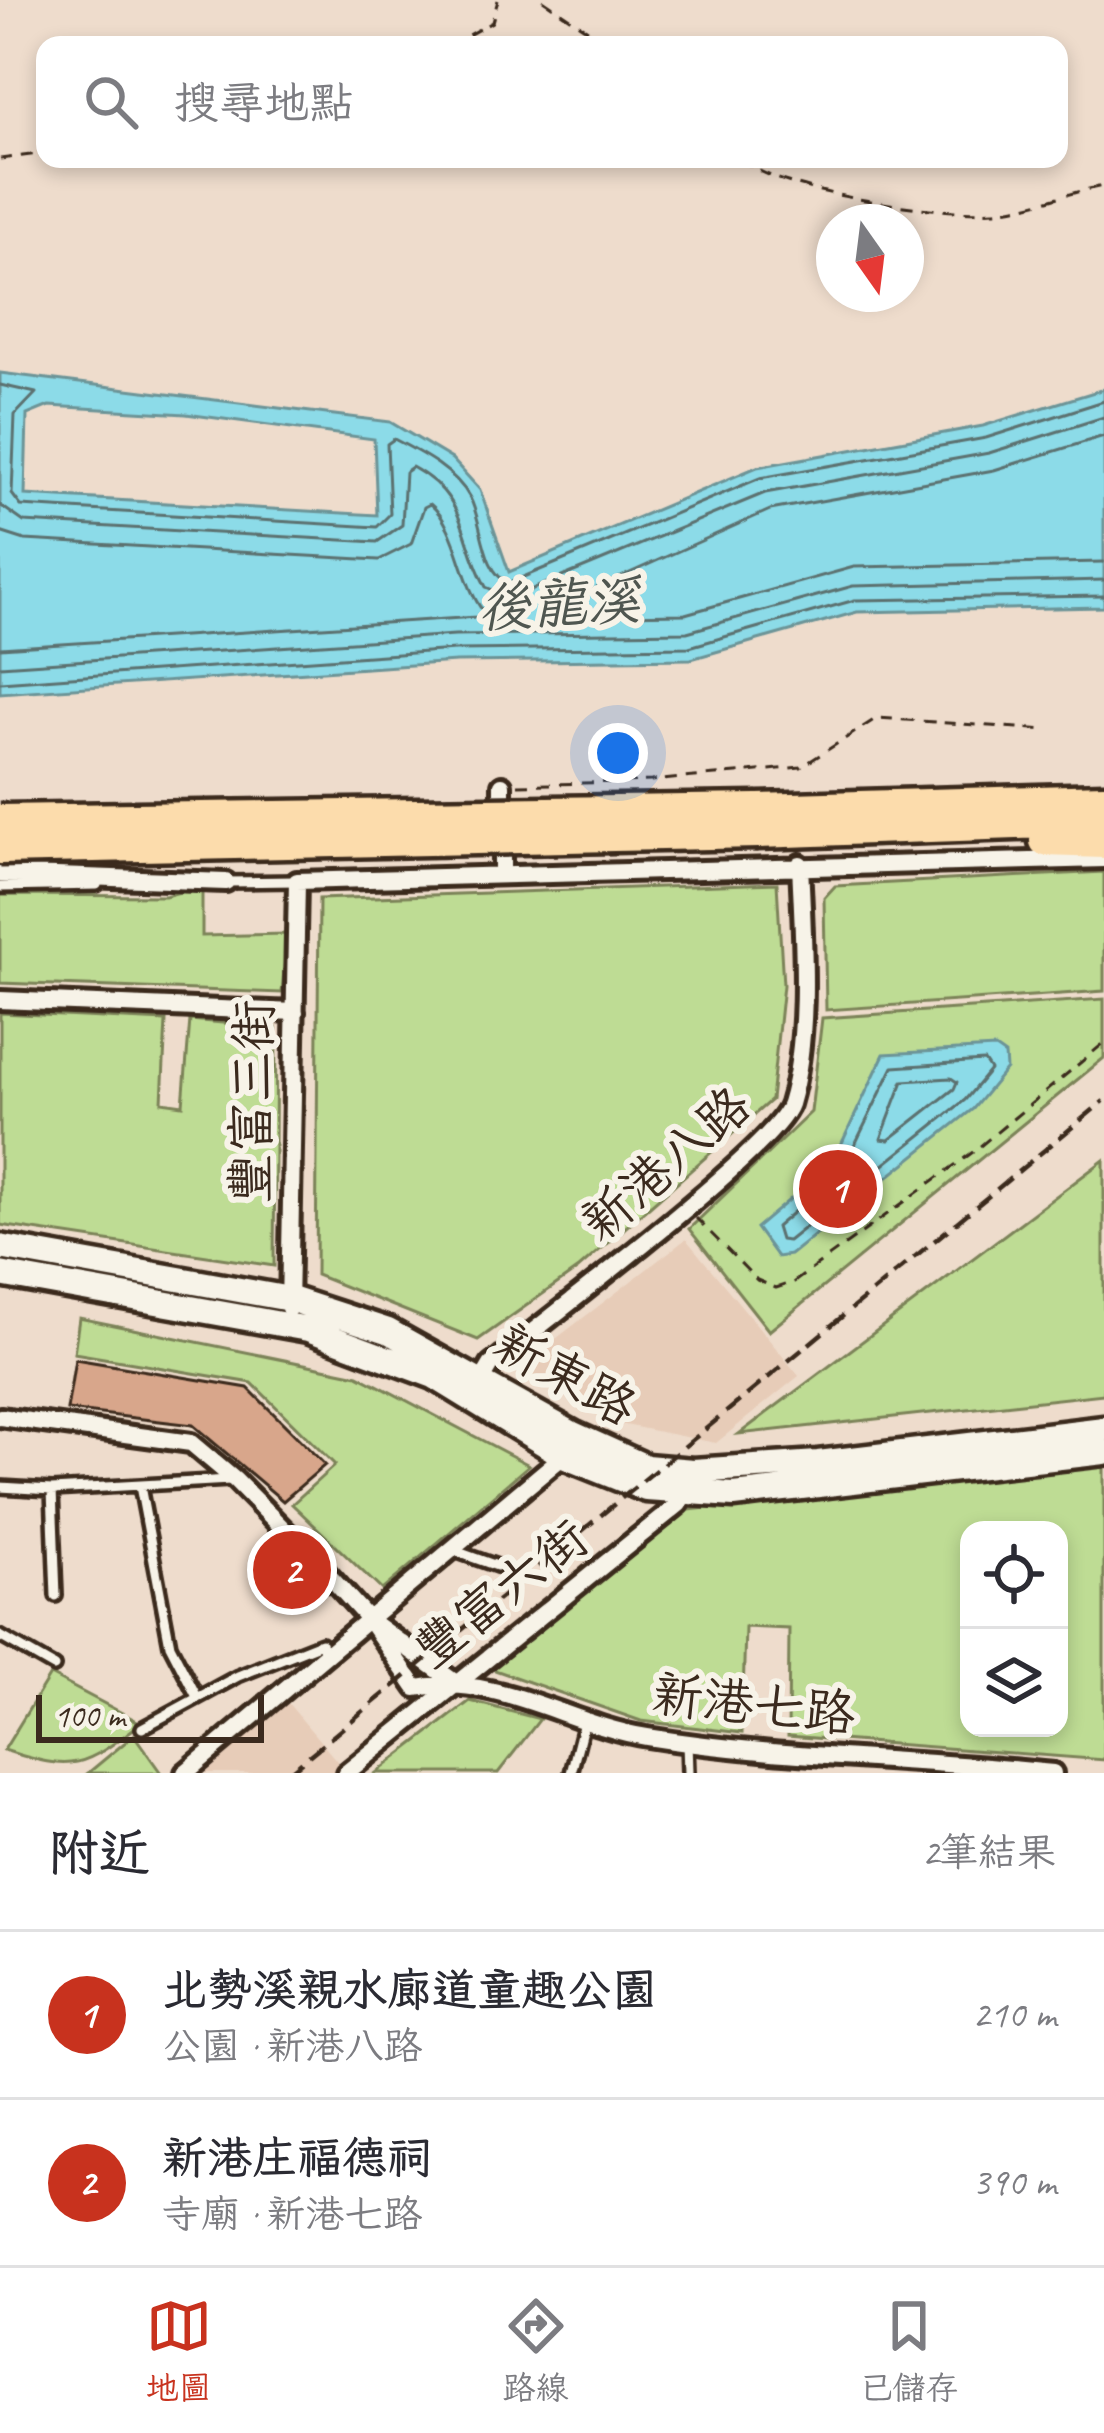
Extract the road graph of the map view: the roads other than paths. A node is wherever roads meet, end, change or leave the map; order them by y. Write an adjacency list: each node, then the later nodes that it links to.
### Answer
1 (502, 785): 12 (street)
2 (1104, 799): 4 (highway)
3 (0, 820): 4 (highway, bridge)
4 (757, 821): 6 (highway); 8 (highway, bridge)
5 (1104, 821): 6 (highway)
6 (811, 831): 7 (highway)
7 (1104, 843)
8 (0, 849)
9 (1104, 859): 10 (street)
10 (800, 864): 12 (street); 21 (street, 新港八路)
11 (0, 874): 14 (street)
12 (502, 874): 13 (street)
13 (296, 881): 14 (lane); 17 (street, 豐富三街)
14 (226, 882): 15 (lane)
15 (0, 887)
16 (0, 1000): 17 (street)
17 (295, 1012): 20 (street, 豐富三街)
18 (0, 1247): 20 (main road, 新東路)
19 (0, 1274): 20 (main road, 新東路)
20 (289, 1311): 21 (main road, 新東路)
21 (477, 1388): 24 (main road, 新東路)
22 (0, 1417): 26 (street, 新港七路)
23 (1104, 1429): 27 (main road, 新東路)
24 (570, 1445): 27 (main road, 新東路); 31 (street)
25 (1104, 1451): 27 (main road, 新東路)
26 (235, 1480): 28 (lane); 34 (street, 新港七路)
27 (689, 1483): 38 (street, 豐富六街)
28 (140, 1486): 30 (lane); 39 (lane)
29 (0, 1487): 30 (lane)
30 (52, 1490): 33 (lane)
31 (454, 1551): 32 (lane); 34 (street)
32 (497, 1566)
33 (56, 1596)
34 (370, 1621): 36 (street); 38 (street, 新港七路); 38 (street, 新港七路)
35 (0, 1636): 37 (lane)
36 (326, 1655): 39 (lane); 44 (street)
37 (54, 1666)
38 (453, 1681): 40 (street, 新港七路); 45 (street, 豐富六街)
39 (196, 1696): 41 (lane)
40 (586, 1718): 42 (street, 新港七路); 46 (lane)
41 (142, 1728)
42 (687, 1742): 43 (street, 新港七路); 47 (lane)
43 (838, 1765): 48 (street, 新港七路)
44 (185, 1773)
45 (346, 1773)
46 (571, 1773)
47 (688, 1773)
48 (1053, 1773)

